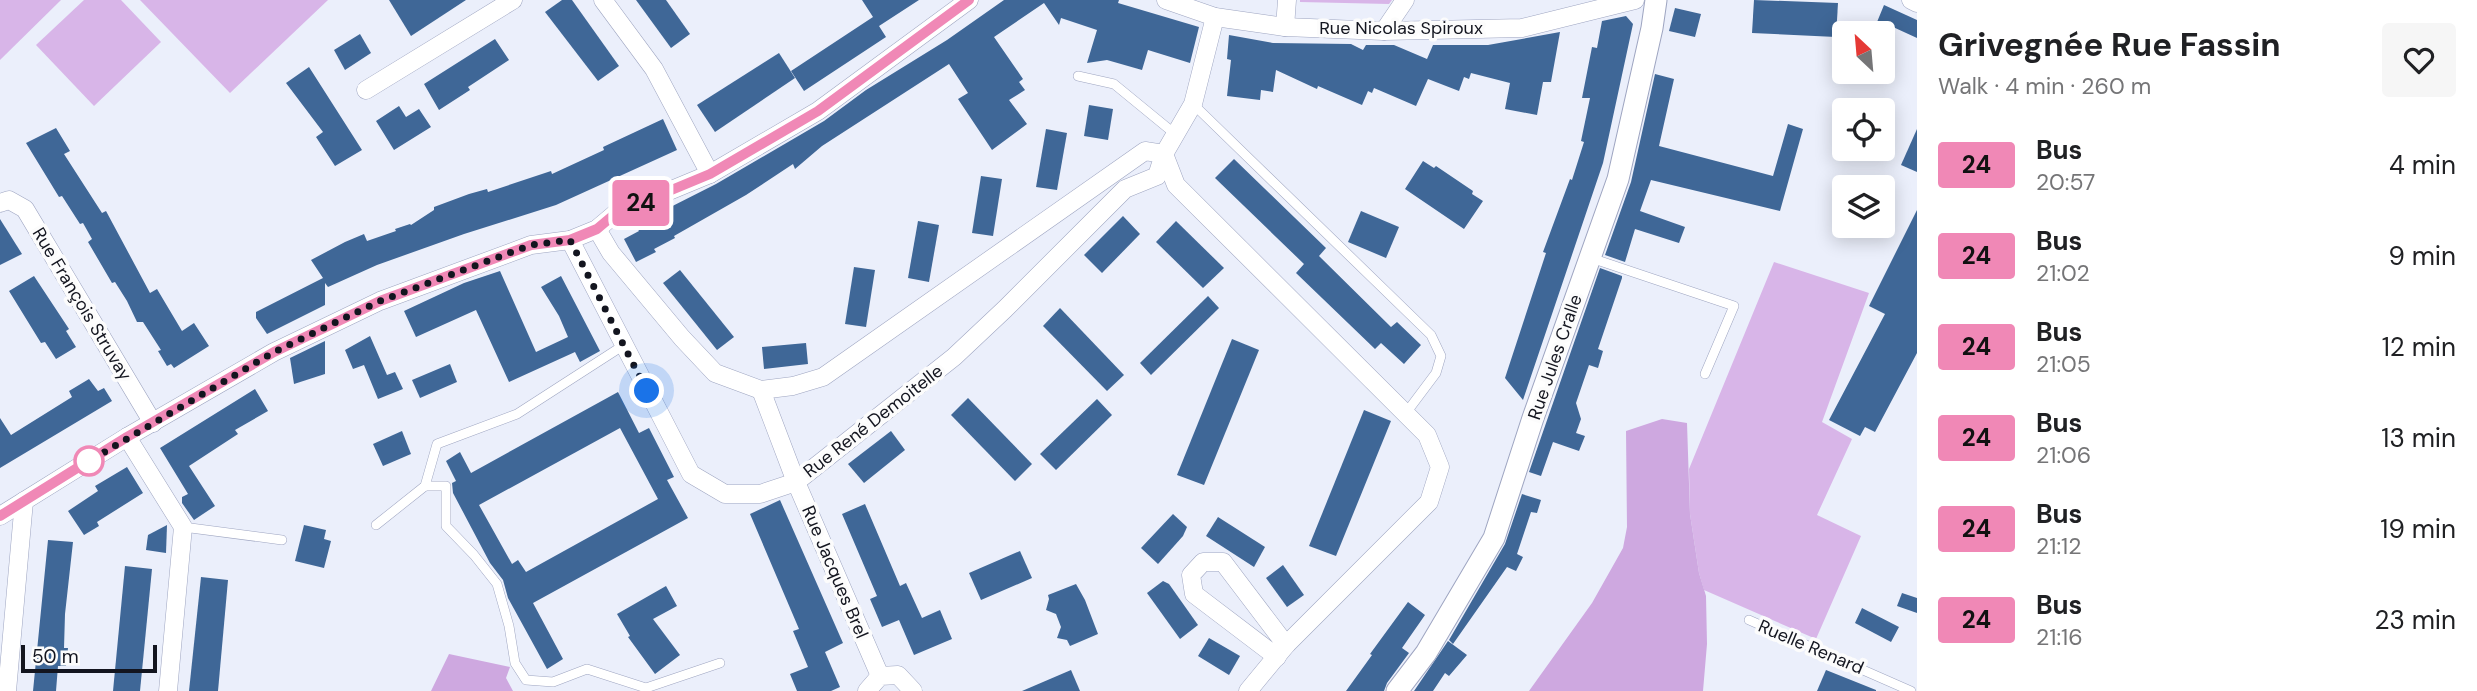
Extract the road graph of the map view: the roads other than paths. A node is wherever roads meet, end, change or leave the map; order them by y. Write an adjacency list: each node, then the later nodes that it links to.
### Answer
1 (513, 0): 15 (street)
2 (603, 0): 19 (street)
3 (969, 0): 19 (street)
4 (1166, 0): 11 (street, Rue Nicolas Spiroux)
5 (1287, 0): 12 (street)
6 (1405, 0): 13 (street)
7 (1635, 0): 13 (street, Rue Nicolas Spiroux)
8 (1656, 0): 24 (street, Rue Jules Cralle)
9 (1911, 0): 10 (street)
10 (1917, 4)
11 (1215, 17): 12 (street, Rue Nicolas Spiroux); 16 (street, Rue René Demoitelle)
12 (1285, 27): 13 (street, Rue Nicolas Spiroux)
13 (1384, 31)
14 (1078, 76): 17 (lane)
15 (366, 90)
16 (1194, 104): 17 (street, Rue René Demoitelle); 29 (lane)
17 (1175, 134): 18 (street, Rue René Demoitelle)
18 (1164, 154): 28 (street); 29 (street); 32 (street, Rue René Demoitelle)
19 (710, 174): 21 (street)
20 (0, 203): 30 (street, Rue François Struvay)
21 (597, 229): 22 (street); 23 (street)
22 (570, 240): 25 (street, Rue René Demoitelle); 30 (street)
23 (611, 253): 25 (street); 28 (street)
24 (1590, 258): 27 (lane); 48 (street, Rue Jules Cralle)
25 (585, 267): 26 (street, Rue René Demoitelle)
26 (624, 345): 32 (street, Rue René Demoitelle); 33 (lane)
27 (1704, 374)
28 (761, 390): 32 (street, Rue Jacques Brel)
29 (1406, 412): 40 (street)
30 (153, 422): 31 (street)
31 (127, 437): 34 (street); 37 (street)
32 (796, 482): 42 (street, Rue Jacques Brel)
33 (425, 485): 36 (lane); 41 (lane)
34 (24, 501): 35 (street); 43 (street)
35 (0, 516)
36 (376, 525)
37 (183, 527): 38 (lane); 44 (street)
38 (282, 540)
39 (1749, 620): 49 (lane, Ruelle Renard)
40 (1281, 651): 40 (street); 47 (street)
41 (719, 663)
42 (880, 676): 45 (street); 46 (street)
43 (6, 691)
44 (168, 691)
45 (867, 691)
46 (912, 691)
47 (1248, 691)
48 (1397, 691)
49 (1911, 691)

